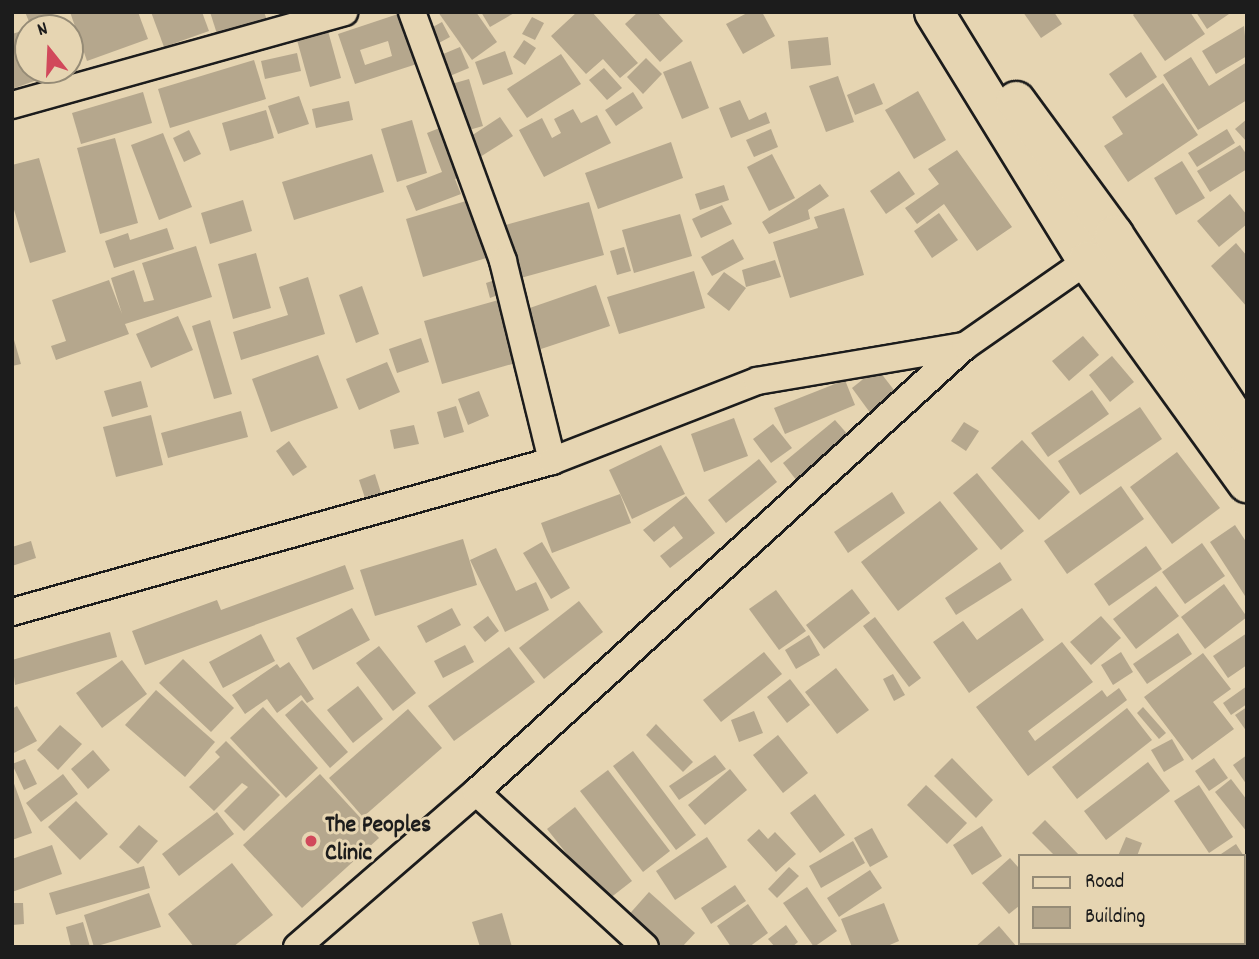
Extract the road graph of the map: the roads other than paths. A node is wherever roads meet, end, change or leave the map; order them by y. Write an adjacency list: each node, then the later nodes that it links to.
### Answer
1 (344, 12): 5 (street)
2 (412, 12): 9 (street)
3 (934, 12): 6 (street)
4 (951, 12): 8 (street)
5 (12, 105)
6 (1087, 261): 7 (street); 10 (street)
7 (965, 346): 9 (street); 12 (street)
8 (1247, 437)
9 (552, 461): 11 (street)
10 (1247, 483)
11 (12, 612)
12 (476, 792): 13 (street); 14 (street)
13 (297, 947)
14 (645, 947)

